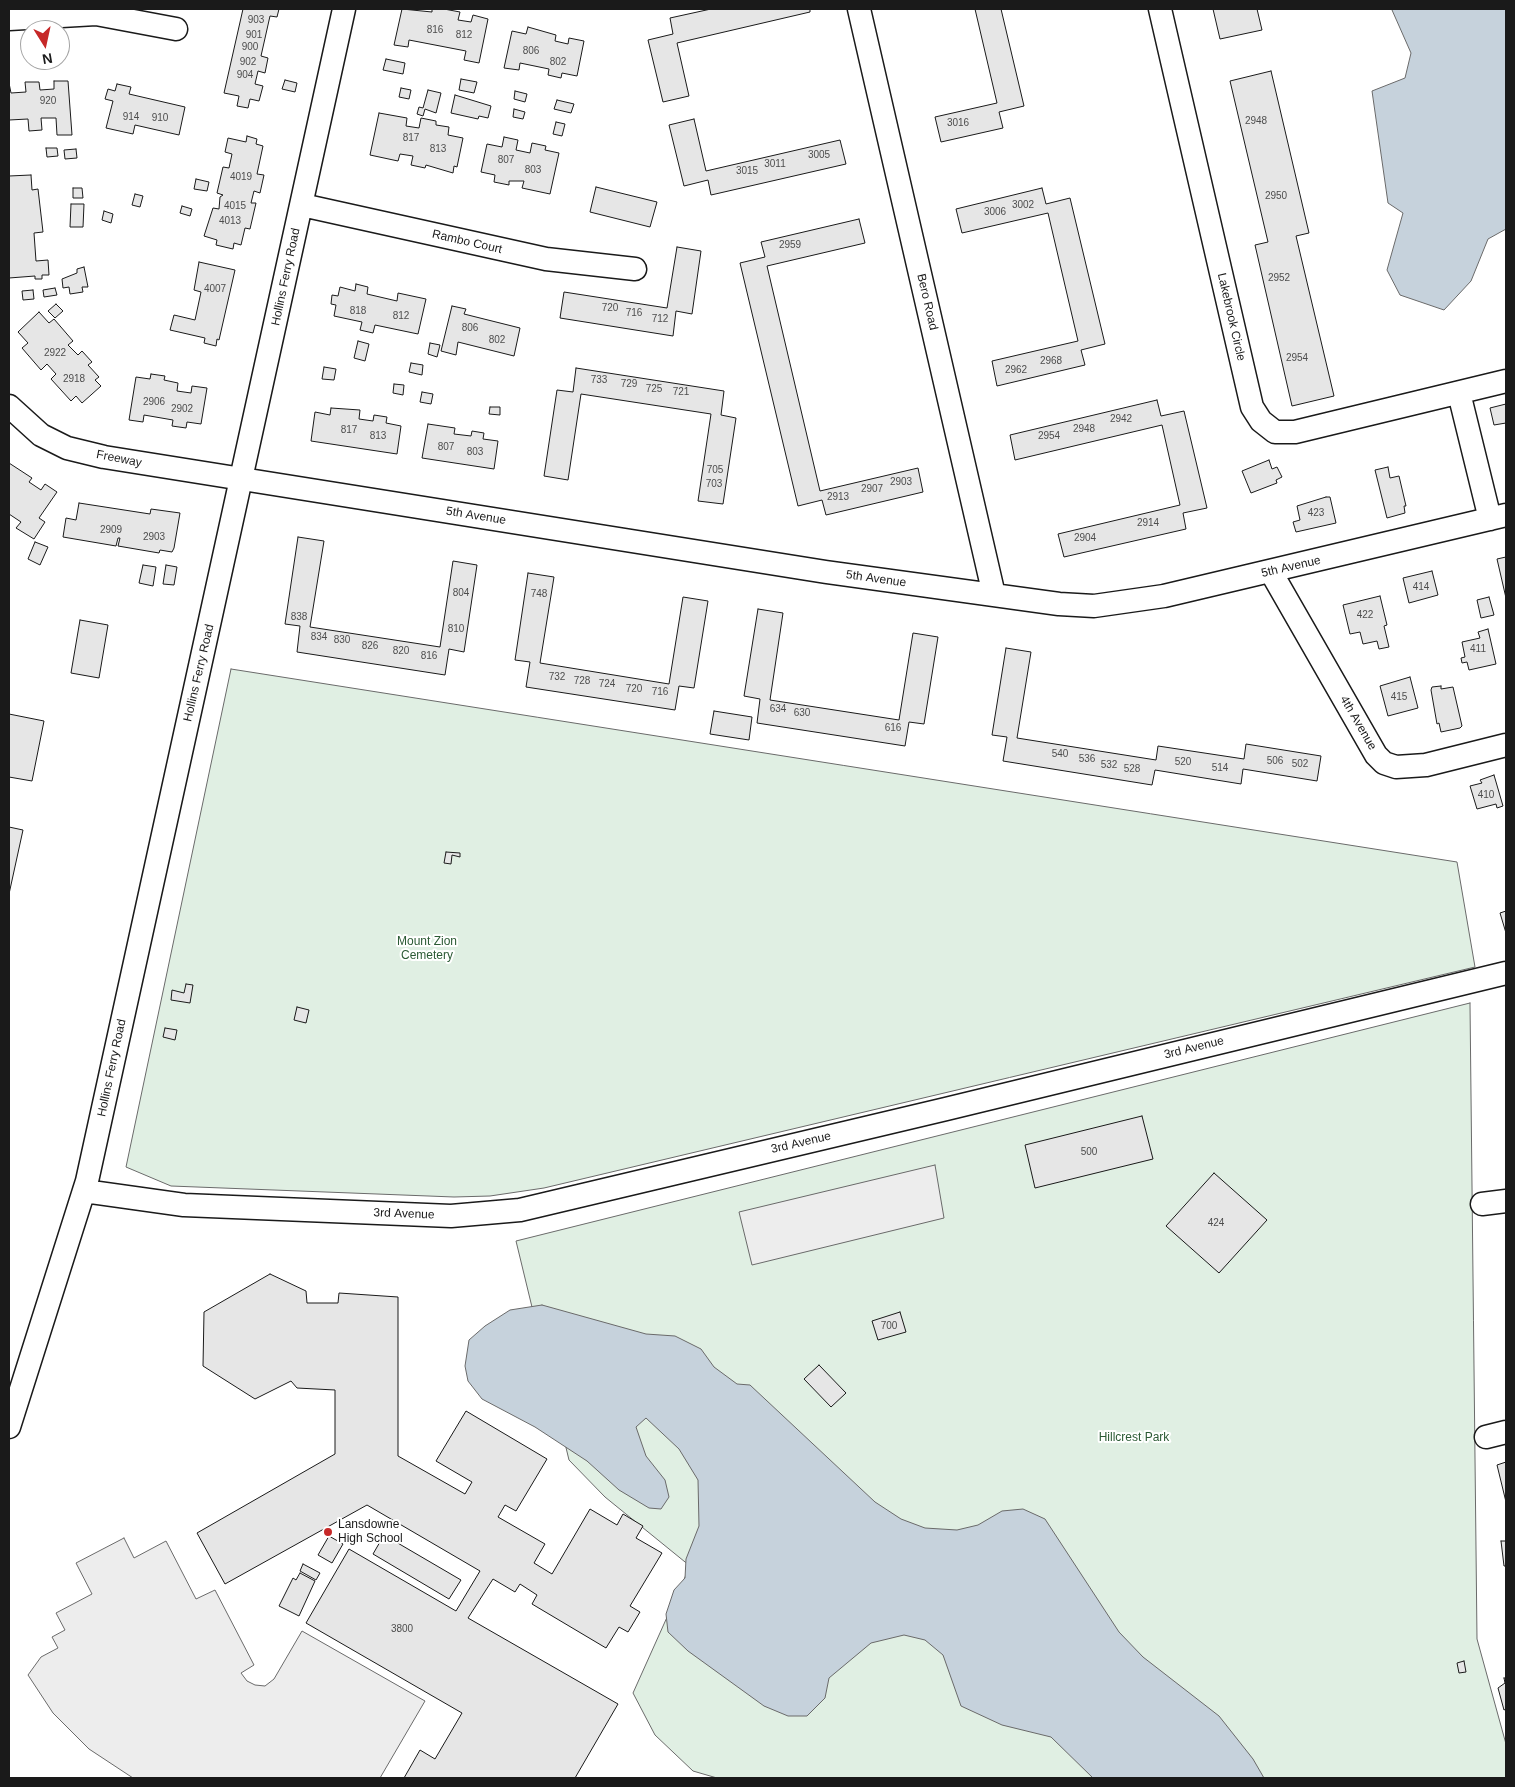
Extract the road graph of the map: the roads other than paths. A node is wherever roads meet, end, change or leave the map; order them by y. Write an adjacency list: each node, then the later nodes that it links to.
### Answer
1 (344, 9): 6 (street, Hollins Ferry Road)
2 (859, 9): 14 (street, Bero Road)
3 (1160, 9): 9 (street, Lakebrook Circle)
4 (9, 19): 5 (street)
5 (176, 28)
6 (302, 205): 7 (street, Rambo Court); 11 (street, Hollins Ferry Road)
7 (634, 269)
8 (1506, 381): 9 (street, Lakebrook Circle)
9 (1459, 393): 12 (street)
10 (9, 406): 11 (street, Freeway)
11 (242, 481): 14 (street, 5th Avenue); 17 (street, Hollins Ferry Road)
12 (1498, 517): 13 (street, 5th Avenue)
13 (1271, 572): 14 (street, 5th Avenue); 15 (street, 4th Avenue)
14 (994, 595)
15 (1506, 745)
16 (1506, 973): 17 (street, 3rd Avenue)
17 (84, 1191): 20 (street, Hollins Ferry Road)
18 (1506, 1201): 19 (street)
19 (1482, 1204)
20 (38, 1332): 21 (street, Hollins Ferry Road); 22 (street, Hollins Ferry Road)
21 (9, 1385)
22 (9, 1427)

